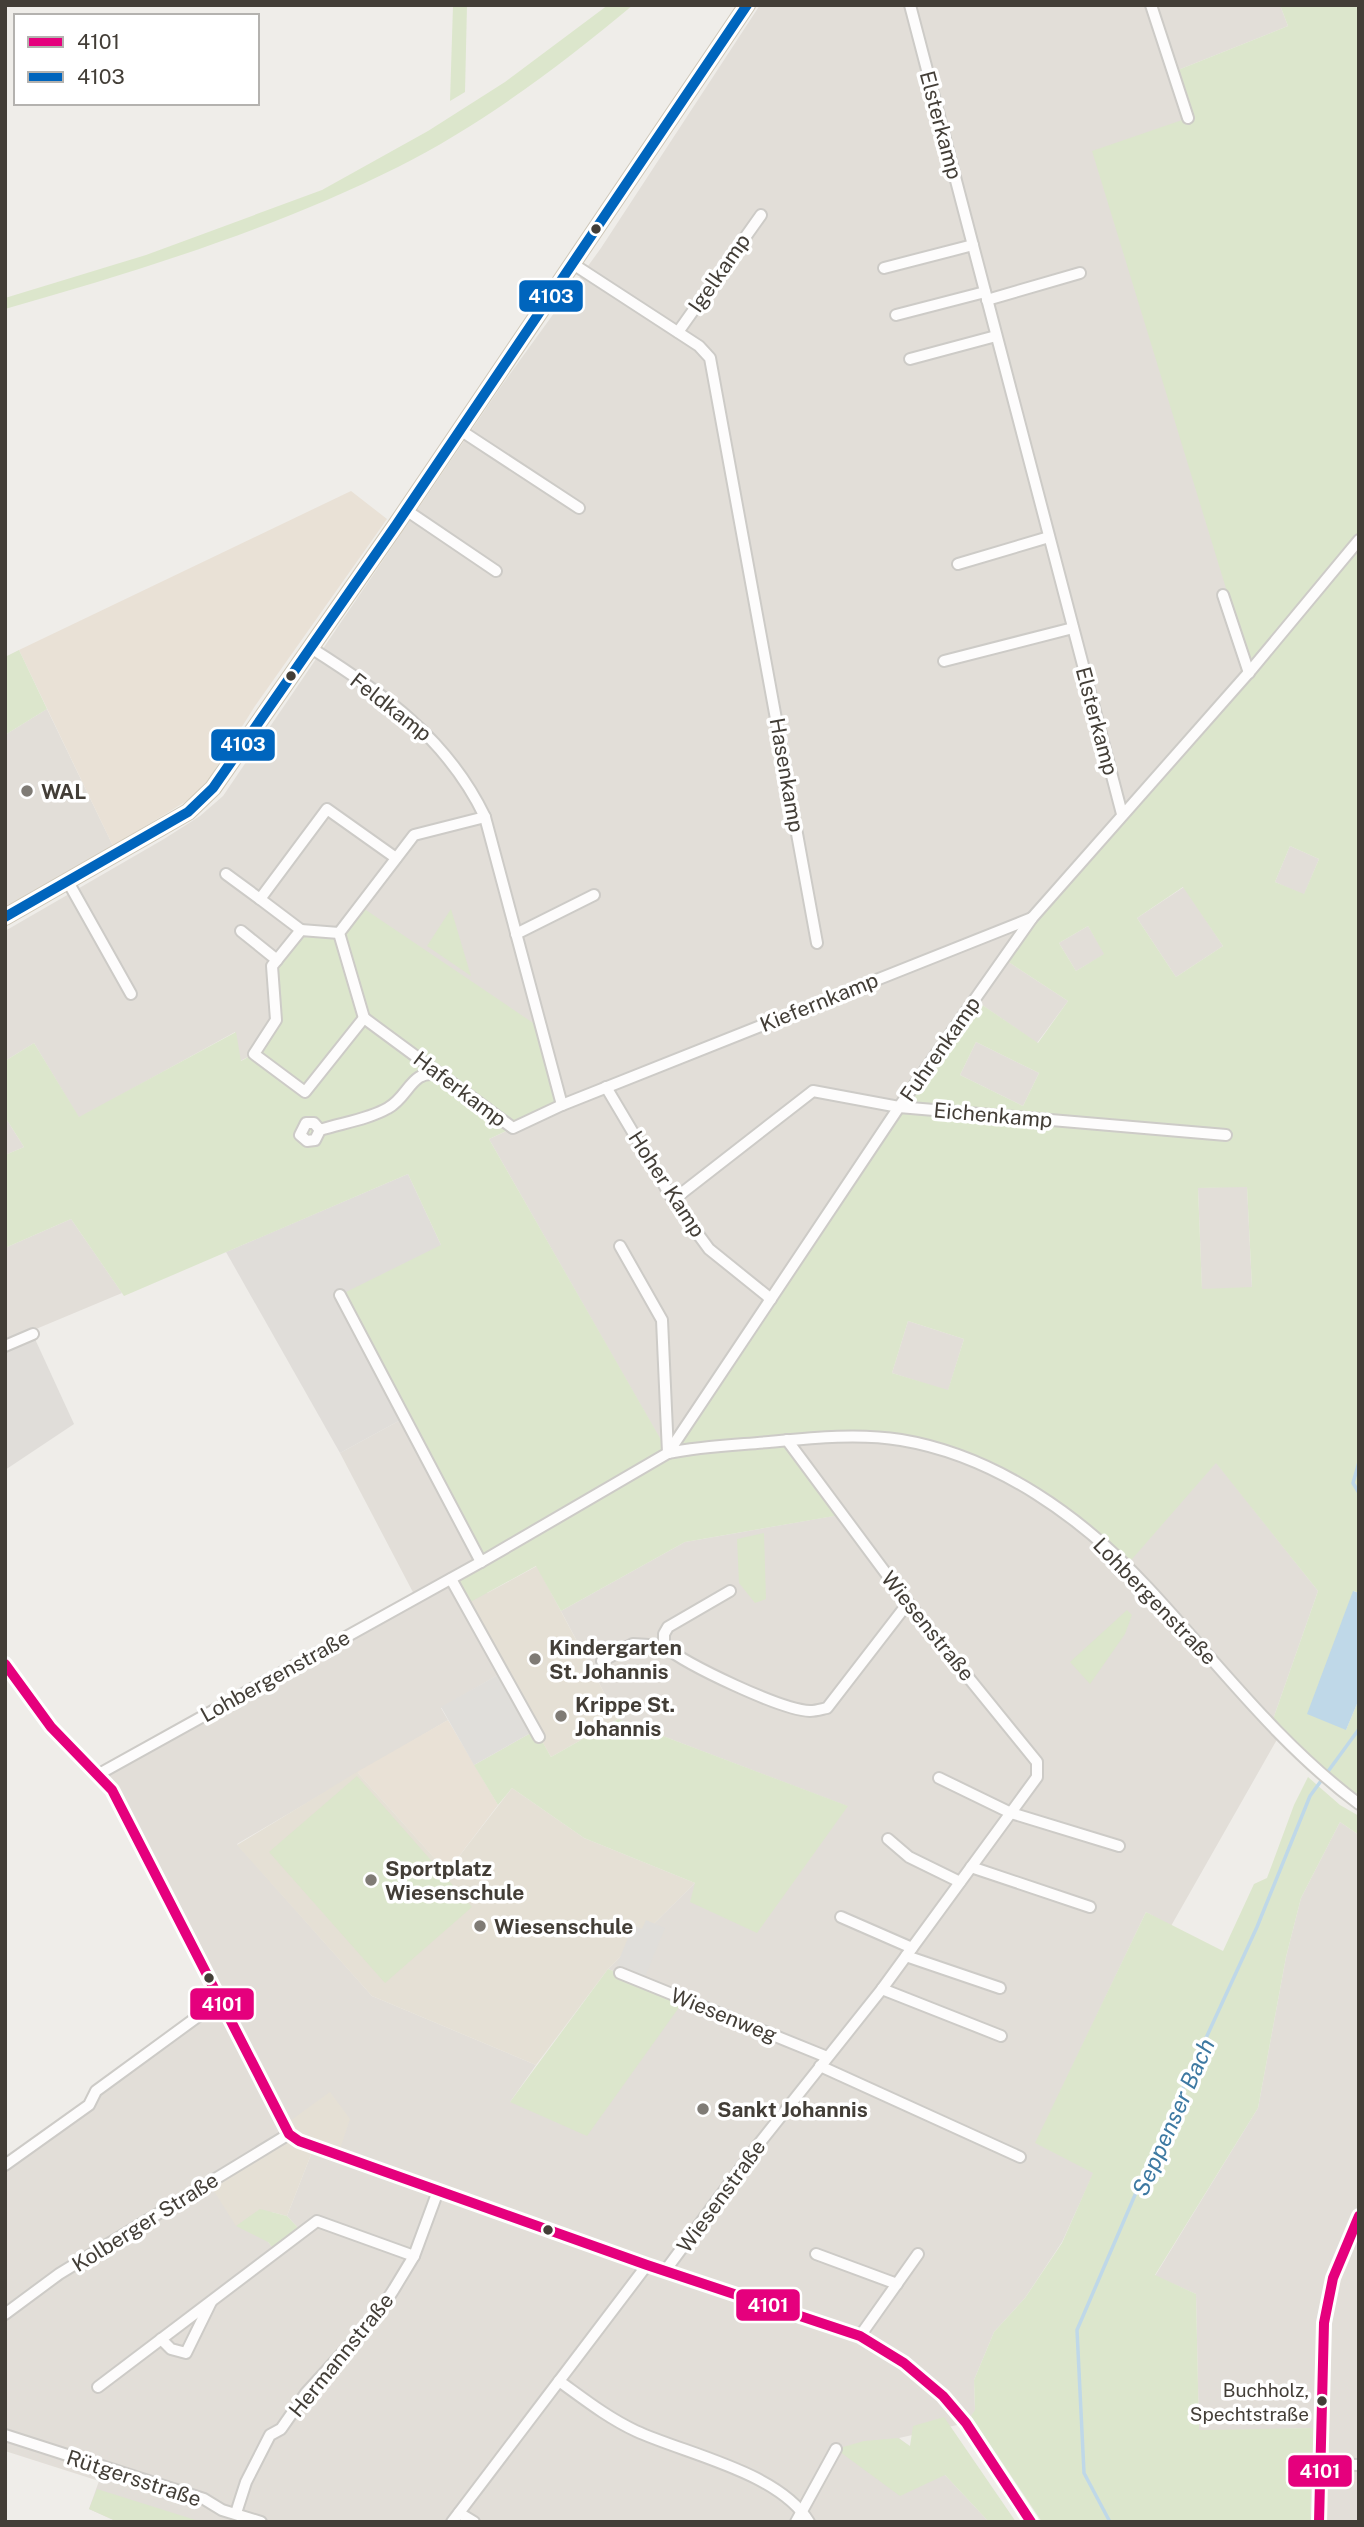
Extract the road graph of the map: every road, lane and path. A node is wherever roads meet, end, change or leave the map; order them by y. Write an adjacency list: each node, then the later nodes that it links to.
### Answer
1 (747, 5): 7 (main road)
2 (910, 5): 6 (street, Elsterkamp)
3 (1150, 5): 4 (street)
4 (1188, 118)
5 (761, 215): 12 (street, Igelkamp)
6 (972, 245): 8 (street); 10 (street, Elsterkamp)
7 (572, 264): 12 (street, Hasenkamp); 15 (main road)
8 (884, 268)
9 (1080, 273): 10 (street)
10 (986, 296): 11 (street); 13 (street, Elsterkamp)
11 (896, 315)
12 (678, 332): 40 (street, Hasenkamp)
13 (996, 336): 14 (street); 18 (street, Elsterkamp)
14 (910, 359)
15 (460, 430): 16 (street); 17 (main road)
16 (579, 508)
17 (406, 510): 21 (street); 24 (main road)
18 (1049, 537): 20 (street); 23 (street, Elsterkamp)
19 (1359, 540): 26 (street, Fuhrenkamp)
20 (958, 564)
21 (496, 571)
22 (1223, 595): 26 (street)
23 (1073, 628): 25 (street); 27 (street, Elsterkamp)
24 (311, 648): 28 (street, Feldkamp); 31 (main road)
25 (944, 661)
26 (1248, 673): 27 (street, Fuhrenkamp)
27 (1122, 814): 35 (street, Fuhrenkamp)
28 (485, 817): 29 (street); 39 (street, Feldkamp)
29 (396, 858): 33 (street); 38 (street)
30 (226, 874): 33 (street)
31 (67, 880): 34 (main road); 42 (street)
32 (594, 895): 39 (street)
33 (260, 899): 36 (street)
34 (5, 917)
35 (1032, 918): 45 (street, Kiefernkamp); 47 (street, Fuhrenkamp)
36 (301, 930): 38 (street); 41 (street)
37 (241, 931): 41 (street)
38 (340, 933): 43 (street)
39 (516, 934): 46 (street, Feldkamp)
40 (817, 943)
41 (277, 960): 43 (street)
42 (131, 994)
43 (364, 1018): 44 (street, Haferkamp)
44 (442, 1076): 46 (street, Haferkamp); 48 (street)
45 (606, 1087): 46 (street); 50 (street, Hoher Kamp)
46 (562, 1105)
47 (899, 1107): 49 (street, Eichenkamp); 50 (street, Eichenkamp); 53 (street, Fuhrenkamp)
48 (320, 1130)
49 (1226, 1135)
50 (673, 1200): 53 (street, Hoher Kamp)
51 (620, 1246): 57 (street)
52 (340, 1295): 58 (street)
53 (771, 1299): 57 (street, Fuhrenkamp)
54 (33, 1334): 55 (street)
55 (5, 1346)
56 (786, 1440): 57 (street, Lohbergenstraße); 61 (street, Wiesenstraße); 68 (street, Lohbergenstraße)
57 (668, 1453): 58 (street, Lohbergenstraße)
58 (481, 1562): 59 (street, Lohbergenstraße)
59 (451, 1579): 65 (street); 66 (street, Lohbergenstraße)
60 (730, 1591): 62 (street)
61 (908, 1603): 62 (street); 69 (street, Wiesenstraße)
62 (664, 1646): 63 (street)
63 (602, 1661)
64 (5, 1664): 66 (street)
65 (540, 1737)
66 (99, 1774): 80 (street)
67 (939, 1778): 69 (street)
68 (1359, 1804)
69 (1011, 1813): 71 (street); 72 (street, Wiesenstraße)
70 (888, 1839): 73 (street)
71 (1119, 1846)
72 (971, 1867): 73 (street, Wiesenstraße); 74 (street)
73 (960, 1882): 76 (street, Wiesenstraße)
74 (1090, 1907)
75 (841, 1917): 76 (street)
76 (909, 1952): 78 (street); 79 (street, Wiesenstraße)
77 (620, 1973): 82 (street, Wiesenweg)
78 (1000, 1988)
79 (881, 1989): 81 (street); 82 (street, Wiesenstraße)
80 (219, 2001): 84 (street); 86 (street)
81 (1001, 2036)
82 (827, 2057): 83 (street, Wiesenstraße)
83 (820, 2066): 85 (street); 93 (street, Wiesenstraße)
84 (289, 2134): 87 (street); 96 (street, Kolberger Straße)
85 (1020, 2157)
86 (5, 2165)
87 (439, 2191): 91 (street, Hermannstraße); 92 (street)
88 (1359, 2215): 103 (street)
89 (816, 2253): 94 (street)
90 (918, 2254): 94 (street)
91 (414, 2256): 95 (street); 106 (street, Hermannstraße)
92 (648, 2265): 93 (street); 99 (street)
93 (665, 2271): 97 (street)
94 (897, 2284): 97 (street)
95 (213, 2300): 98 (street); 98 (street)
96 (5, 2314)
97 (860, 2336): 112 (street)
98 (161, 2339): 100 (street)
99 (559, 2381): 105 (street); 107 (street)
100 (98, 2387)
101 (5, 2435): 106 (street, Rütgersstraße)
102 (836, 2449): 105 (street)
103 (1320, 2464): 104 (street); 113 (street)
104 (1359, 2465)
105 (802, 2510): 110 (street); 111 (street)
106 (236, 2513): 108 (street, Rütgersstraße)
107 (455, 2517): 109 (street)
108 (261, 2522)
109 (474, 2522)
110 (796, 2522)
111 (809, 2522)
112 (1031, 2522)
113 (1319, 2522)

